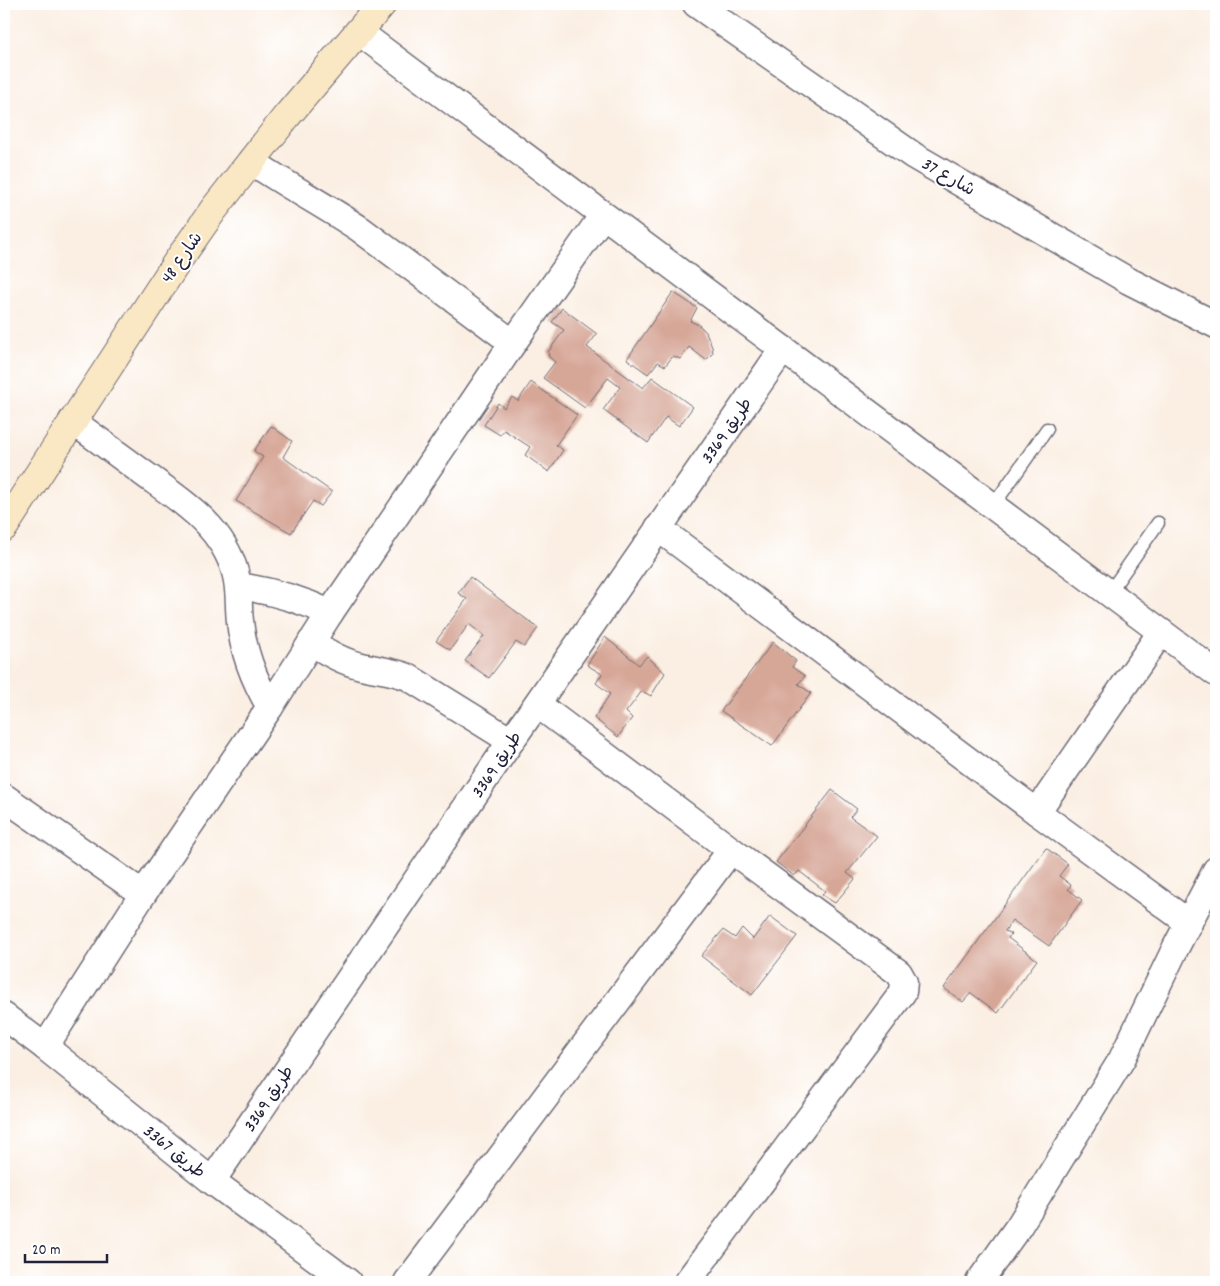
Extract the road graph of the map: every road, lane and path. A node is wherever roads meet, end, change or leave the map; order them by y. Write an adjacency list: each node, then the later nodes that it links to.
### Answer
1 (382, 4): 3 (street, شارع 48)
2 (696, 4): 6 (street, شارع 37)
3 (359, 32): 4 (street, شارع 48); 5 (street)
4 (251, 161): 7 (street); 9 (street, شارع 48)
5 (603, 215): 7 (street); 8 (street)
6 (1216, 325)
7 (513, 343): 17 (street)
8 (783, 349): 11 (street); 14 (street, طريق 3369)
9 (72, 421): 13 (street, شارع 48); 15 (street)
10 (1048, 429): 11 (lane)
11 (992, 506): 16 (street)
12 (1158, 523): 16 (lane)
13 (4, 527)
14 (658, 528): 21 (street, طريق 3369); 25 (street)
15 (239, 586): 17 (street); 22 (street)
16 (1109, 593): 18 (street)
17 (330, 613): 19 (street)
18 (1161, 632): 20 (street); 25 (street)
19 (311, 642): 22 (street); 23 (street)
20 (1216, 674)
21 (537, 704): 23 (street, طريق 3369); 26 (street)
22 (270, 707): 28 (street)
23 (511, 741): 32 (street, طريق 3369)
24 (4, 797): 28 (street)
25 (1037, 812): 29 (street)
26 (731, 850): 34 (street); 35 (street)
27 (1216, 870): 29 (street)
28 (143, 894): 31 (street)
29 (1190, 922): 36 (street)
30 (4, 1016): 31 (street, طريق 3367)
31 (46, 1047): 32 (street, طريق 3367)
32 (212, 1180): 33 (street, طريق 3367)
33 (348, 1282)
34 (407, 1282)
35 (687, 1282)
36 (979, 1282)

